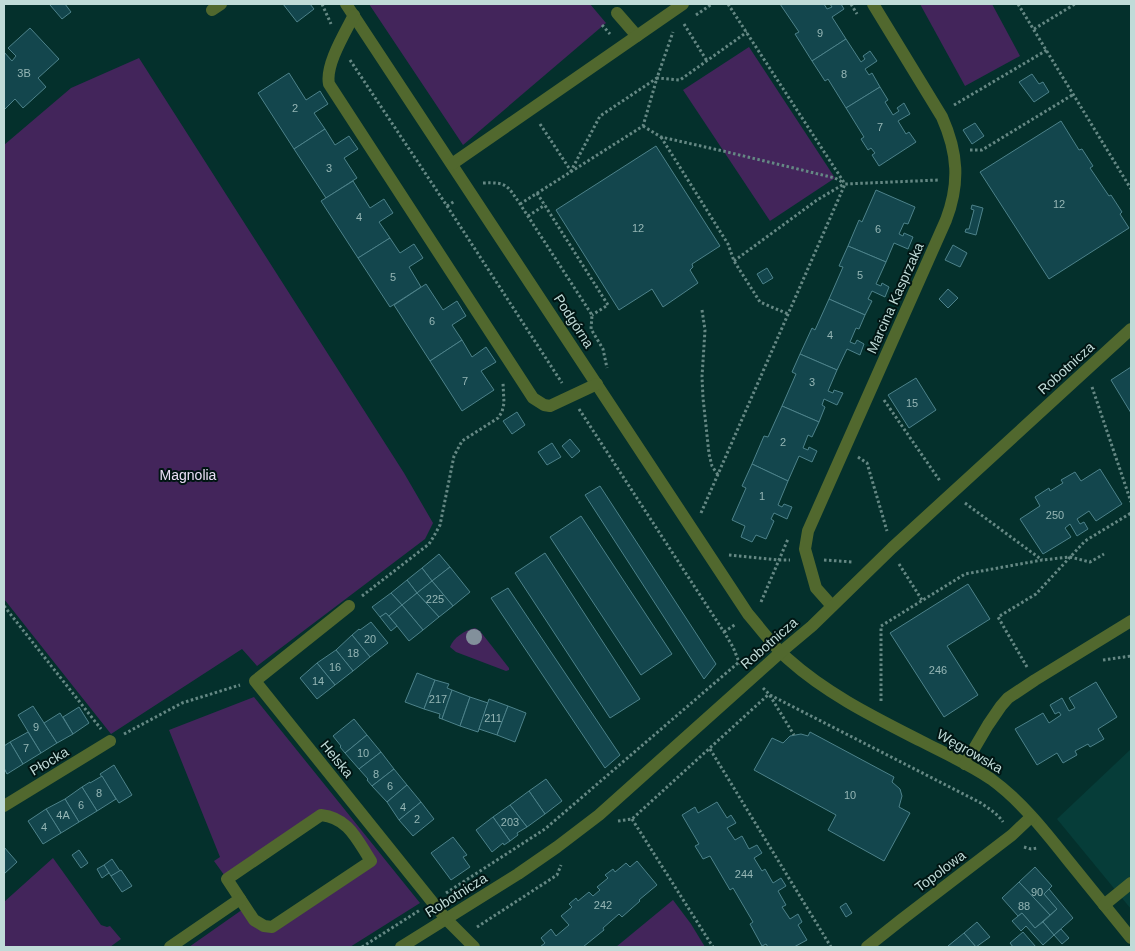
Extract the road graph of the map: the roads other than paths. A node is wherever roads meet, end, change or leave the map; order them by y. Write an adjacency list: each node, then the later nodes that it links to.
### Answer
1 (346, 4): 5 (street, Podgórna)
2 (683, 4): 6 (street)
3 (873, 4): 11 (street, Marcina Kasprzaka)
4 (617, 13): 6 (street)
5 (354, 15): 7 (street, Podgórna); 9 (street)
6 (636, 36): 7 (street)
7 (452, 164): 9 (street, Podgórna)
8 (1131, 329): 11 (street, Robotnicza)
9 (597, 384): 13 (street, Podgórna)
10 (349, 606): 21 (street, Helska)
11 (832, 606): 13 (street, Robotnicza)
12 (1131, 621): 15 (street)
13 (781, 652): 15 (street, Węgrowska); 21 (street, Robotnicza)
14 (110, 741): 16 (street, Płocka)
15 (965, 764): 17 (street, Węgrowska)
16 (4, 806)
17 (1031, 817): 20 (street, Węgrowska); 26 (street, Topolowa)
18 (1131, 883): 20 (street)
19 (240, 899): 19 (street); 23 (street)
20 (1104, 905): 22 (street, Węgrowska)
21 (446, 919): 24 (street, Robotnicza); 25 (street, Helska)
22 (1131, 938)
23 (170, 947)
24 (401, 947)
25 (474, 947)
26 (867, 947)

